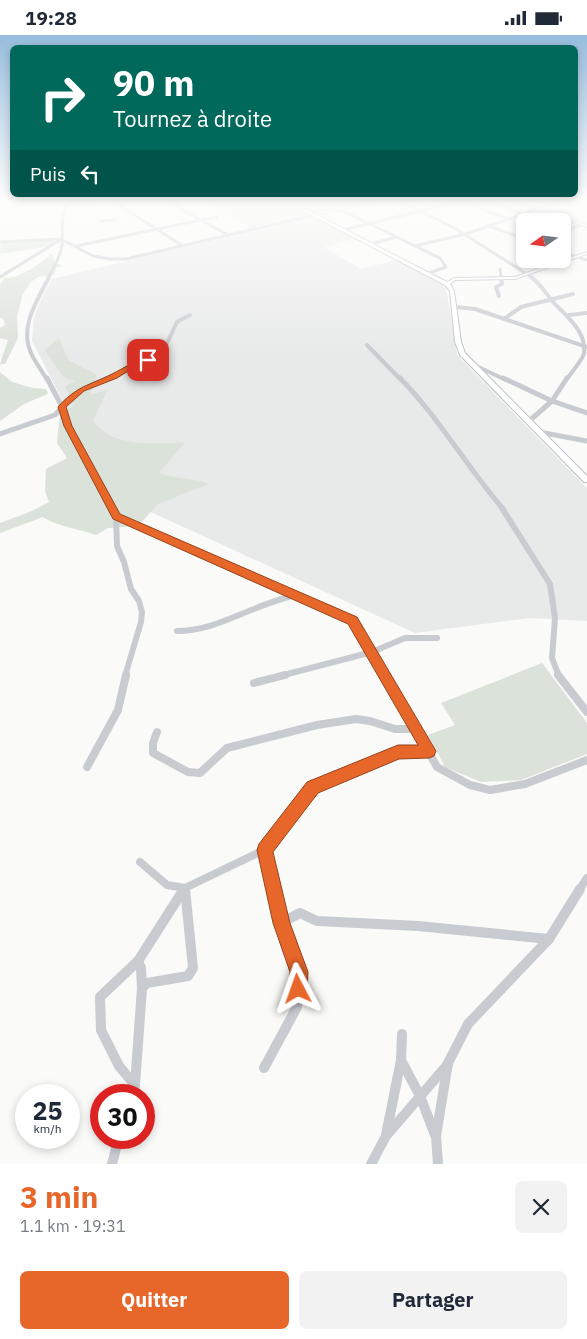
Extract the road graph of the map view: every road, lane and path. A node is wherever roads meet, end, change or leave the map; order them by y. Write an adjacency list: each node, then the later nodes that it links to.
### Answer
1 (41, 252): 15 (street)
2 (60, 252): 32 (street)
3 (85, 252): 4 (street)
4 (160, 252)
5 (388, 252): 13 (main road)
6 (426, 252): 13 (street)
7 (492, 252): 14 (street)
8 (587, 253): 10 (main road)
9 (571, 255): 10 (street)
10 (575, 257): 11 (street); 14 (main road)
11 (587, 260)
12 (500, 269): 16 (street)
13 (429, 273): 17 (main road)
14 (527, 275): 16 (main road); 20 (street)
15 (0, 277)
16 (502, 278): 17 (main road); 19 (street)
17 (447, 284): 21 (main road)
18 (573, 294): 20 (street)
19 (499, 295)
20 (551, 299): 24 (street); 25 (street)
21 (455, 307): 25 (street); 30 (main road)
22 (587, 313): 24 (street)
23 (190, 315): 32 (street)
24 (569, 315): 26 (street)
25 (504, 319): 29 (street)
26 (580, 324)
27 (585, 329): 29 (street)
28 (367, 345): 45 (street)
29 (587, 347): 31 (street)
30 (469, 363): 31 (street); 34 (main road)
31 (552, 401): 33 (street); 34 (street)
32 (62, 407): 36 (street); 39 (street)
33 (587, 413)
34 (528, 422): 35 (main road)
35 (539, 432): 37 (street); 38 (main road)
36 (0, 434)
37 (587, 441)
38 (587, 480)
39 (116, 517): 40 (street); 50 (street)
40 (295, 595): 41 (street); 43 (street)
41 (178, 631)
42 (437, 638): 43 (street)
43 (372, 652): 44 (street); 46 (street)
44 (254, 683)
45 (587, 712)
46 (417, 729): 47 (street); 48 (street)
47 (157, 732)
48 (429, 751): 49 (street); 51 (street)
49 (587, 760)
50 (88, 767)
51 (264, 850): 54 (street); 55 (street)
52 (140, 862): 54 (street)
53 (587, 878): 56 (street)
54 (185, 888): 57 (street); 58 (street)
55 (281, 923): 56 (street); 62 (street)
56 (549, 939): 61 (street)
57 (138, 961): 58 (street); 63 (street)
58 (142, 988): 64 (street)
59 (402, 1035): 60 (street)
60 (401, 1060): 65 (street); 66 (street)
61 (448, 1063): 65 (street); 67 (street)
62 (264, 1068)
63 (130, 1084)
64 (134, 1084)
65 (420, 1096): 66 (street); 67 (street)
66 (386, 1136): 70 (street)
67 (436, 1136): 71 (street)
68 (116, 1149): 69 (street)
69 (112, 1164)
70 (372, 1164)
71 (438, 1164)

